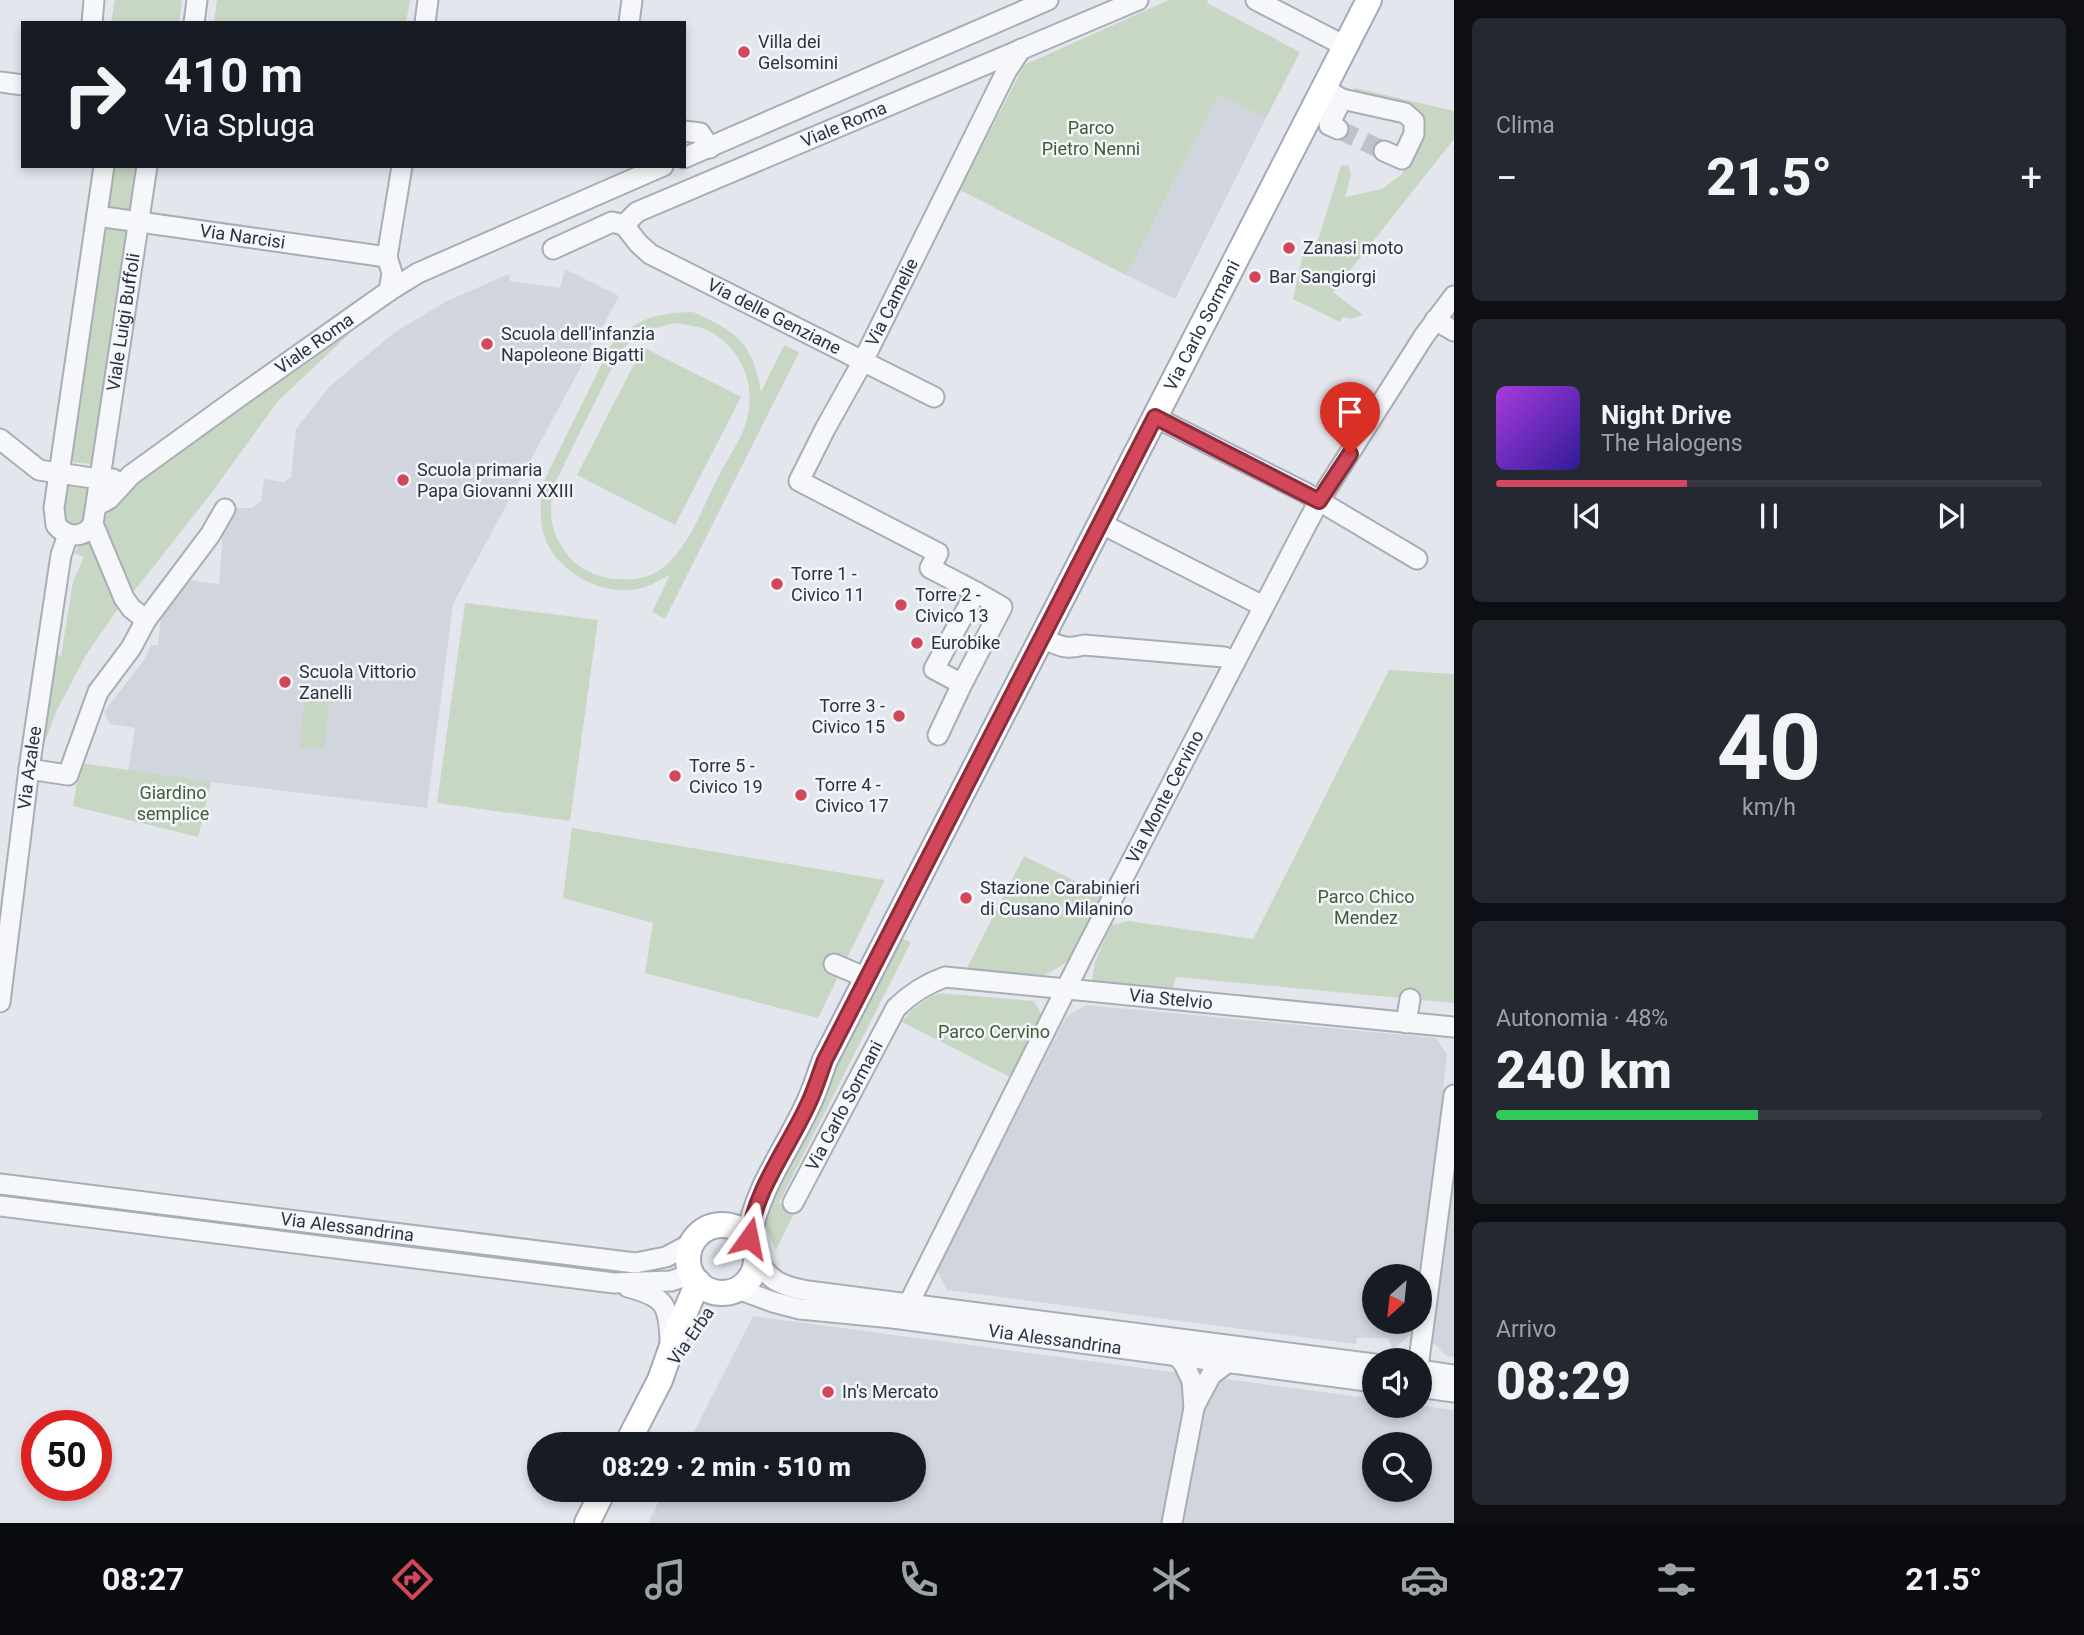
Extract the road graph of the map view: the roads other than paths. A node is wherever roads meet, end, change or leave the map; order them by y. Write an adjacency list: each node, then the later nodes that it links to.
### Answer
1 (94, 0): 10 (street)
2 (197, 0): 11 (street)
3 (428, 0): 12 (street)
4 (632, 0): 13 (street)
5 (1048, 0): 9 (street, Viale Roma)
6 (1138, 0): 14 (street, Viale Roma)
7 (1256, 0): 15 (street)
8 (1368, 0): 15 (main road, Via Carlo Sormani)
9 (1013, 7): 14 (street); 16 (street); 22 (street, Viale Roma)
10 (92, 21)
11 (194, 21)
12 (425, 21)
13 (629, 21)
14 (1040, 41): 16 (street, Viale Roma)
15 (1345, 46): 19 (main road, Via Carlo Sormani)
16 (1021, 49): 31 (street, Viale Roma); 38 (street, Via Camelie)
17 (0, 82): 18 (street)
18 (21, 85)
19 (1333, 93): 20 (street); 23 (street); 40 (main road, Via Carlo Sormani)
20 (1338, 129)
21 (686, 131): 22 (street)
22 (710, 148): 24 (street, Viale Roma)
23 (1384, 151)
24 (686, 157)
25 (104, 168): 29 (street)
26 (147, 168): 30 (street, Viale Luigi Buffoli)
27 (402, 168): 33 (street)
28 (658, 168): 34 (street, Viale Roma)
29 (97, 216): 30 (street, Via Narcisi); 42 (street)
30 (137, 222): 33 (street, Via Narcisi); 44 (street, Viale Luigi Buffoli)
31 (624, 225): 32 (street, Viale Roma); 38 (street, Via delle Genziane)
32 (553, 248)
33 (387, 257): 34 (street)
34 (388, 291): 43 (street, Viale Roma)
35 (1454, 296): 36 (street, Via Monte Cervino)
36 (1435, 320): 37 (street); 45 (street, Via Monte Cervino)
37 (1454, 331)
38 (863, 361): 39 (street, Via delle Genziane); 51 (street, Via Camelie)
39 (934, 397)
40 (1155, 417): 45 (street); 48 (main road, Via Carlo Sormani)
41 (0, 439): 42 (street, Viale Roma)
42 (58, 473): 44 (street, Viale Roma); 49 (street)
43 (131, 475): 44 (street, Viale Roma); 47 (street, Viale Roma)
44 (100, 479): 47 (street, Viale Luigi Buffoli)
45 (1319, 501): 50 (street); 52 (street, Via Monte Cervino)
46 (225, 509): 53 (street)
47 (95, 515): 49 (street, Viale Roma); 53 (street)
48 (1100, 523): 52 (street); 54 (main road, Via Carlo Sormani)
49 (68, 535): 58 (street, Via Azalee)
50 (1417, 559)
51 (976, 592): 56 (street); 56 (street)
52 (1264, 607): 55 (street, Via Monte Cervino)
53 (146, 620): 58 (street)
54 (1042, 638): 55 (street); 60 (main road, Via Carlo Sormani)
55 (1235, 662): 61 (street, Via Monte Cervino)
56 (962, 684): 57 (street)
57 (938, 735)
58 (29, 769): 63 (street, Via Azalee)
59 (834, 964): 60 (street)
60 (867, 978): 67 (main road, Via Carlo Sormani)
61 (1068, 989): 64 (street, Via Stelvio); 65 (street, Via Stelvio); 78 (street, Via Monte Cervino)
62 (1410, 999): 65 (street)
63 (0, 1002)
64 (896, 1008): 70 (street, Via Carlo Sormani)
65 (1406, 1023): 66 (street, Via Stelvio)
66 (1454, 1027)
67 (825, 1060): 72 (main road, Via Carlo Sormani); 74 (main road, Via Carlo Sormani)
68 (1454, 1095): 80 (street)
69 (0, 1184): 73 (street, Via Alessandrina)
70 (793, 1203)
71 (0, 1206): 76 (street, Via Alessandrina)
72 (725, 1225): 73 (main road); 74 (main road)
73 (692, 1244): 75 (main road)
74 (753, 1247): 77 (main road); 78 (street, Via Alessandrina)
75 (695, 1278): 76 (street, Via Alessandrina); 77 (main road); 81 (main road, Via Erba)
76 (614, 1283): 81 (street)
77 (731, 1291): 79 (street, Via Alessandrina); 87 (main road, Via Erba)
78 (909, 1304): 79 (street, Via Monte Cervino); 83 (street, Via Alessandrina)
79 (893, 1318): 82 (street, Via Alessandrina)
80 (1421, 1348)
81 (670, 1349): 87 (main road, Via Erba)
82 (1177, 1356): 84 (street, Via Alessandrina); 91 (street)
83 (1362, 1362)
84 (1227, 1363): 88 (street, Via Alessandrina); 91 (street)
85 (1432, 1372): 86 (street)
86 (1454, 1375)
87 (660, 1380): 92 (main road, Via Erba)
88 (1362, 1380)
89 (1432, 1389): 90 (street)
90 (1454, 1392)
91 (1194, 1408): 95 (street)
92 (633, 1432)
93 (598, 1502): 94 (main road)
94 (587, 1523)
95 (1172, 1523)

